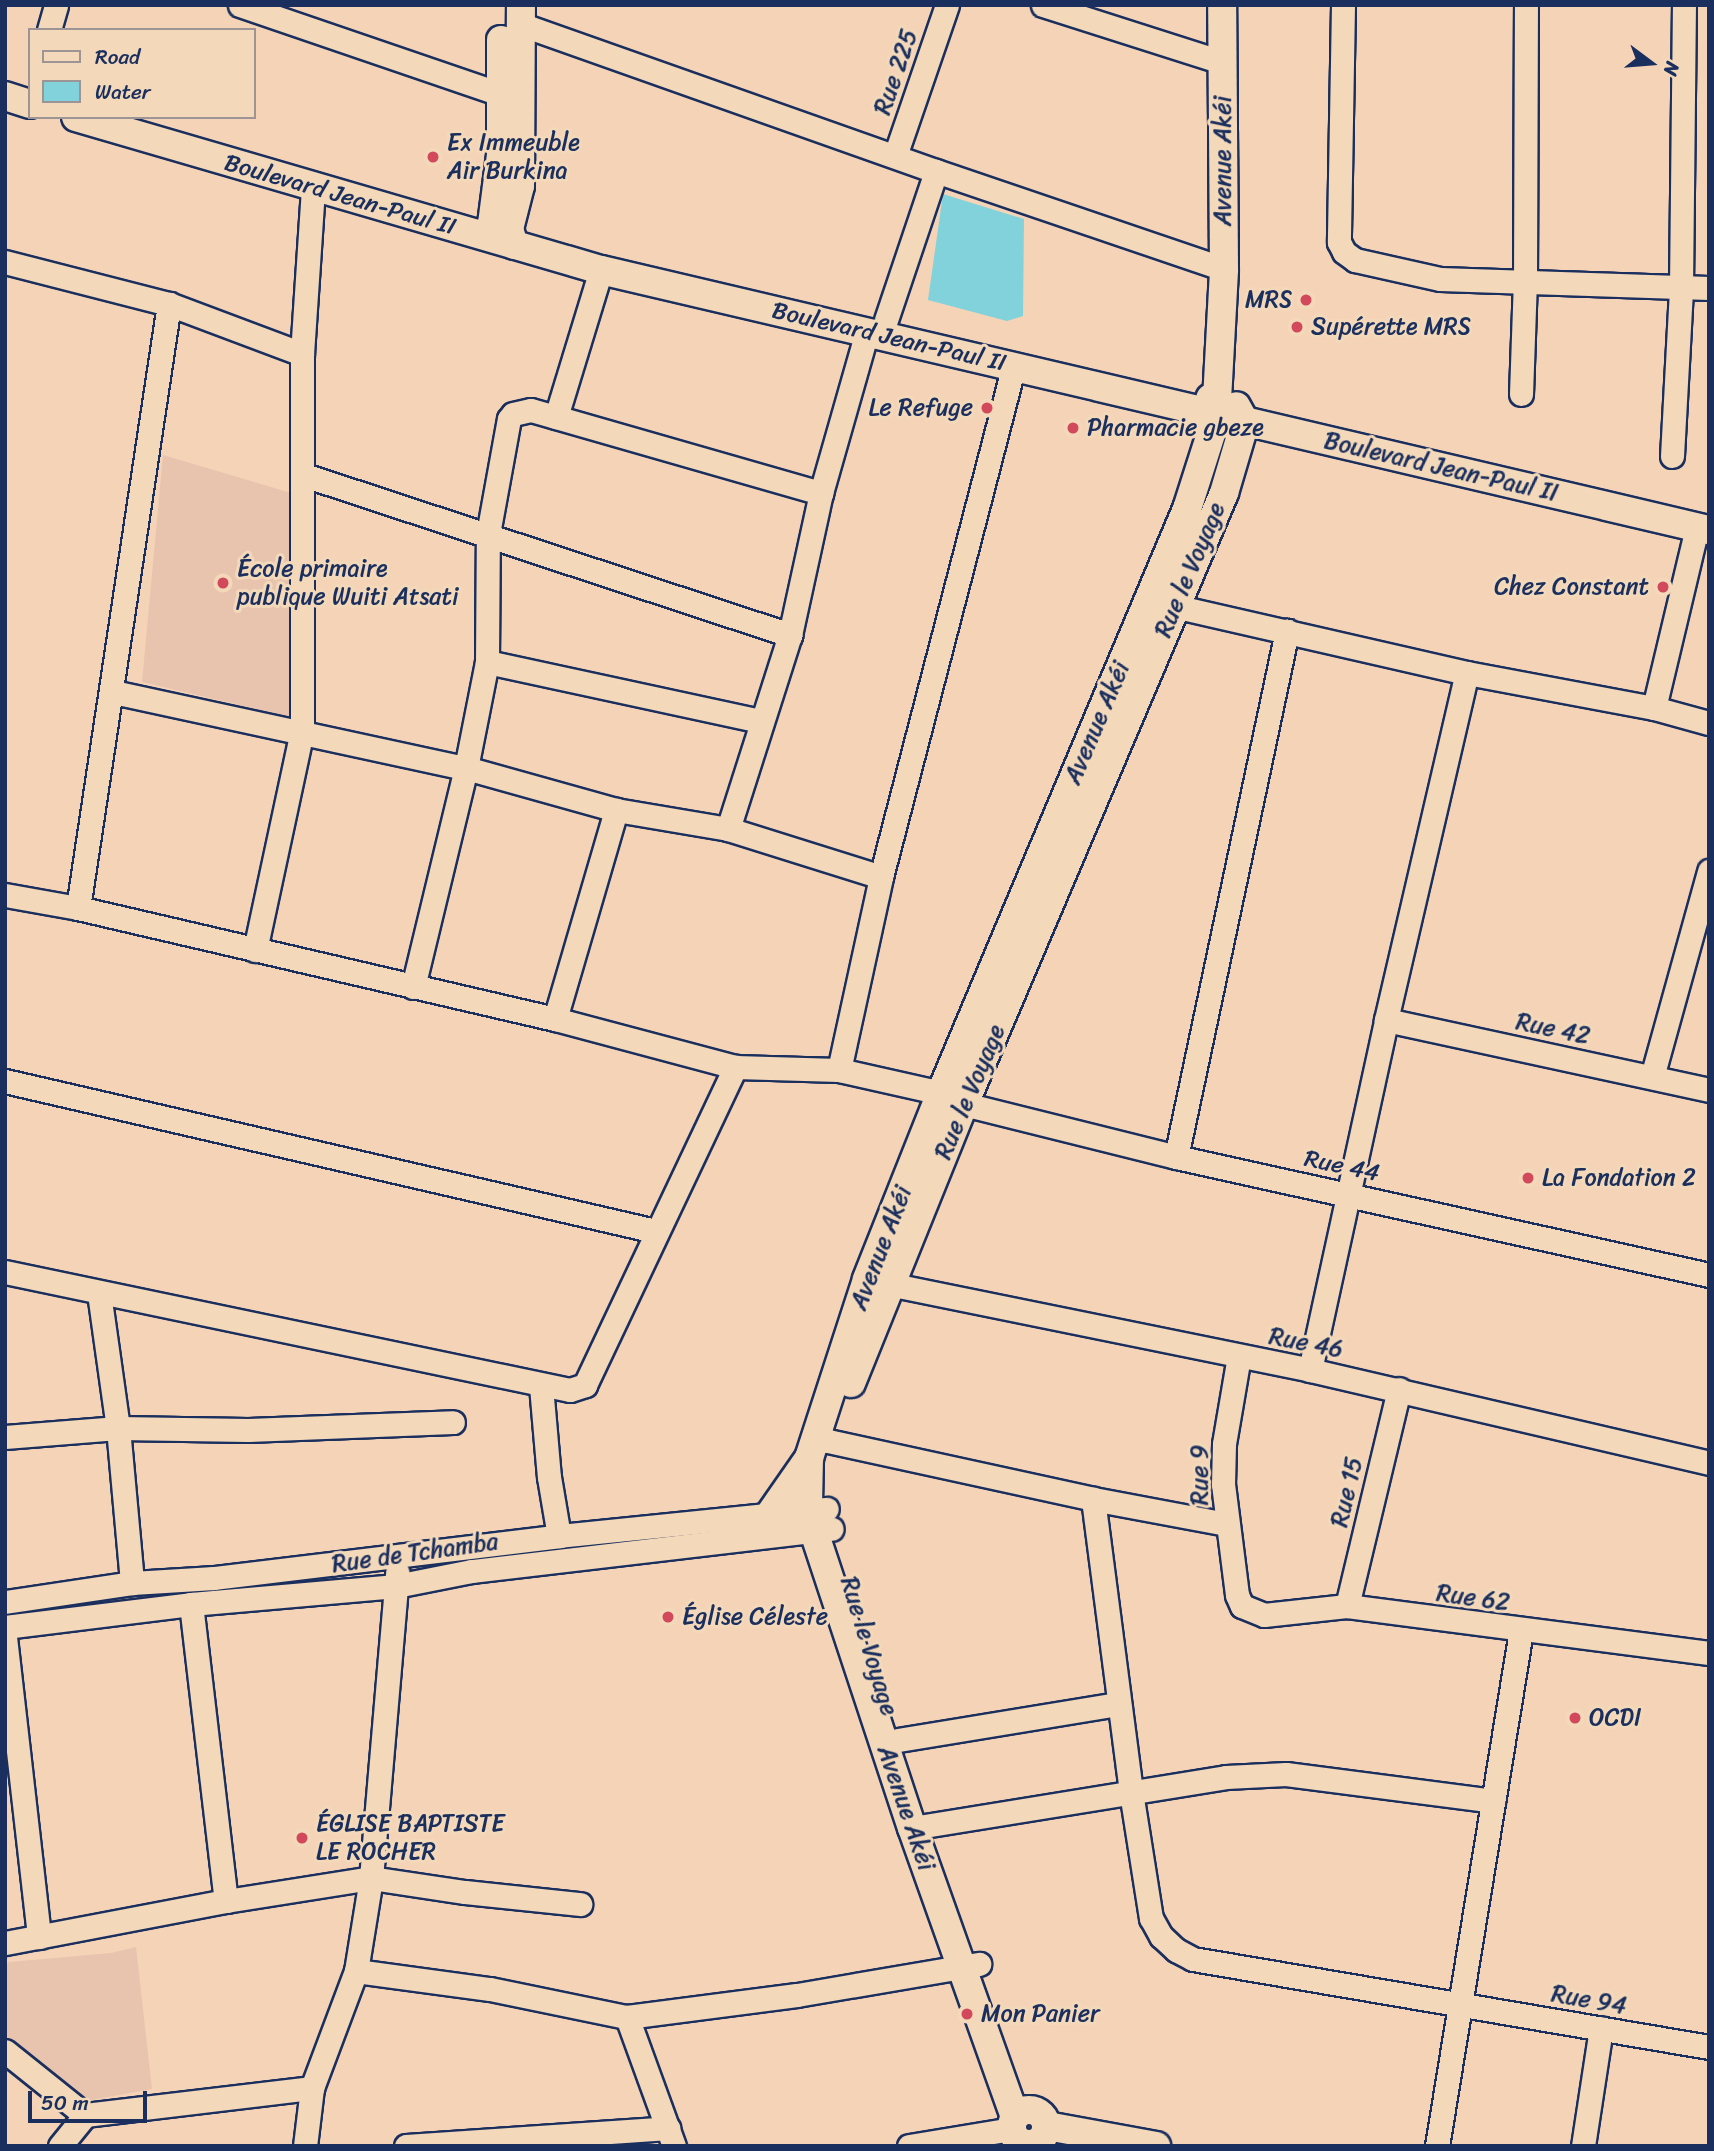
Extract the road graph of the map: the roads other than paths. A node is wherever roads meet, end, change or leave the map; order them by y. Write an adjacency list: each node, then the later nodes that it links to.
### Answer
1 (56, 5): 10 (street)
2 (240, 5): 15 (street)
3 (947, 5): 19 (street, Rue 225)
4 (1043, 5): 11 (street)
5 (1222, 5): 11 (main road, Avenue Akéi)
6 (1343, 5): 27 (street)
7 (1526, 5): 27 (street)
8 (1684, 5): 28 (street)
9 (514, 11): 15 (main road); 19 (street)
10 (50, 28)
11 (1222, 62): 25 (main road, Avenue Akéi)
12 (5, 78): 13 (main road)
13 (28, 84)
14 (5, 96): 16 (main road)
15 (510, 97): 21 (main road)
16 (28, 103)
17 (83, 119): 22 (main road, Boulevard Jean-Paul II)
18 (144, 119): 23 (main road, Boulevard Jean-Paul II)
19 (895, 156): 20 (street)
20 (936, 171): 25 (street); 31 (street)
21 (510, 182): 23 (main road); 23 (main road)
22 (313, 188): 23 (main road, Boulevard Jean-Paul II); 32 (street)
23 (501, 232): 26 (main road, Boulevard Jean-Paul II); 31 (main road, Boulevard Jean-Paul II)
24 (5, 262): 30 (street)
25 (1224, 269): 35 (main road, Avenue Akéi)
26 (601, 270): 31 (main road, Boulevard Jean-Paul II); 36 (street)
27 (1525, 282): 28 (street); 34 (street)
28 (1681, 288): 29 (street); 37 (street)
29 (1709, 288)
30 (169, 304): 32 (street); 47 (street)
31 (877, 326): 33 (main road, Boulevard Jean-Paul II); 35 (main road, Boulevard Jean-Paul II); 39 (street)
32 (302, 354): 38 (street)
33 (1014, 365): 35 (main road, Boulevard Jean-Paul II); 56 (street)
34 (1521, 394)
35 (1225, 408): 40 (main road, Boulevard Jean-Paul II); 42 (main road, Rue le Voyage); 69 (main road, Avenue Akéi)
36 (556, 417): 39 (street); 41 (street)
37 (1672, 456)
38 (304, 475): 41 (street); 51 (street)
39 (821, 493): 44 (street)
40 (1705, 524): 48 (street)
41 (488, 534): 44 (street); 45 (street)
42 (1174, 606): 43 (street); 69 (main road, Rue le Voyage)
43 (1287, 631): 46 (street); 70 (street)
44 (790, 635): 49 (street)
45 (487, 662): 49 (street); 52 (street)
46 (1467, 673): 48 (street); 63 (street)
47 (113, 692): 51 (street); 59 (street)
48 (1654, 708): 50 (street)
49 (761, 722): 54 (street)
50 (1709, 723)
51 (302, 730): 52 (street); 60 (street)
52 (466, 768): 53 (street); 61 (street)
53 (616, 810): 54 (street); 62 (street)
54 (728, 829): 56 (street)
55 (1709, 871): 58 (street)
56 (881, 877): 65 (street)
57 (5, 895): 59 (street, Rue 44)
58 (1704, 906): 66 (street)
59 (78, 908): 60 (street, Rue 44)
60 (255, 950): 61 (street, Rue 44)
61 (413, 988): 62 (street, Rue 44)
62 (555, 1019): 64 (street, Rue 44)
63 (1386, 1020): 66 (street, Rue 42); 71 (street)
64 (735, 1067): 65 (street, Rue 44); 72 (street)
65 (839, 1070): 69 (street, Rue 44)
66 (1652, 1077): 68 (street, Rue 42)
67 (5, 1081): 72 (street)
68 (1709, 1090)
69 (952, 1098): 70 (street, Rue 44); 75 (main road, Rue le Voyage)
70 (1176, 1157): 71 (street, Rue 44)
71 (1350, 1195): 74 (street, Rue 44); 78 (street)
72 (655, 1231): 79 (street)
73 (5, 1272): 76 (street)
74 (1709, 1275)
75 (879, 1282): 77 (street, Rue 46); 84 (main road, Rue le Voyage)
76 (99, 1293): 79 (street); 82 (street)
77 (1239, 1356): 78 (street, Rue 46); 89 (street, Rue 9)
78 (1310, 1370): 80 (street, Rue 46)
79 (541, 1386): 90 (street)
80 (1399, 1389): 85 (street, Rue 46); 97 (street, Rue 15)
81 (453, 1422): 82 (street)
82 (118, 1428): 83 (street); 92 (street)
83 (5, 1437)
84 (818, 1444): 86 (street); 87 (main road); 88 (main road, Rue le Voyage)
85 (1709, 1462)
86 (1093, 1499): 89 (street); 103 (street, Rue 94)
87 (768, 1517): 88 (street, Rue de Tchamba); 90 (street, Rue de Tchamba)
88 (821, 1520): 93 (street, Rue de Tchamba); 104 (main road, Rue le Voyage); 108 (main road, Avenue Akéi)
89 (1226, 1524): 94 (street, Rue 9)
90 (559, 1536): 91 (street, Rue de Tchamba)
91 (398, 1555): 92 (street, Rue de Tchamba); 93 (street)
92 (132, 1583): 95 (street, Rue de Tchamba)
93 (396, 1586): 96 (street, Rue de Tchamba); 109 (street)
94 (1237, 1595): 97 (street, Rue 62)
95 (6, 1602): 98 (street)
96 (191, 1604): 99 (street, Rue de Tchamba); 110 (street)
97 (1347, 1606): 100 (street, Rue 62)
98 (5, 1611)
99 (5, 1627)
100 (1521, 1631): 102 (street, Rue 62); 107 (street)
101 (5, 1637): 105 (street)
102 (1709, 1653)
103 (1119, 1704): 104 (street); 106 (street, Rue 94)
104 (898, 1740): 108 (main road, Rue le Voyage)
105 (12, 1752): 112 (street)
106 (1130, 1792): 107 (street); 108 (street); 116 (street, Rue 94)
107 (1493, 1801): 116 (street)
108 (919, 1826): 114 (main road, Rue le Voyage)
109 (371, 1878): 110 (street); 111 (street); 115 (street)
110 (226, 1901): 112 (street)
111 (580, 1904)
112 (39, 1937): 113 (street)
113 (5, 1943)
114 (970, 1966): 117 (street); 123 (main road, Rue le Voyage)
115 (356, 1971): 117 (street); 121 (street)
116 (1461, 2004): 118 (street, Rue 94); 130 (street)
117 (626, 2017): 124 (street)
118 (1601, 2028): 119 (street, Rue 94); 131 (street)
119 (1709, 2047)
120 (5, 2051): 122 (street)
121 (312, 2088): 122 (street); 126 (street)
122 (85, 2115): 125 (street)
123 (1021, 2128): 128 (street); 129 (main road)
124 (671, 2137): 127 (street)
125 (60, 2146)
126 (305, 2146)
127 (406, 2146)
128 (909, 2146)
129 (1156, 2146)
130 (1437, 2146)
131 (1583, 2146)

